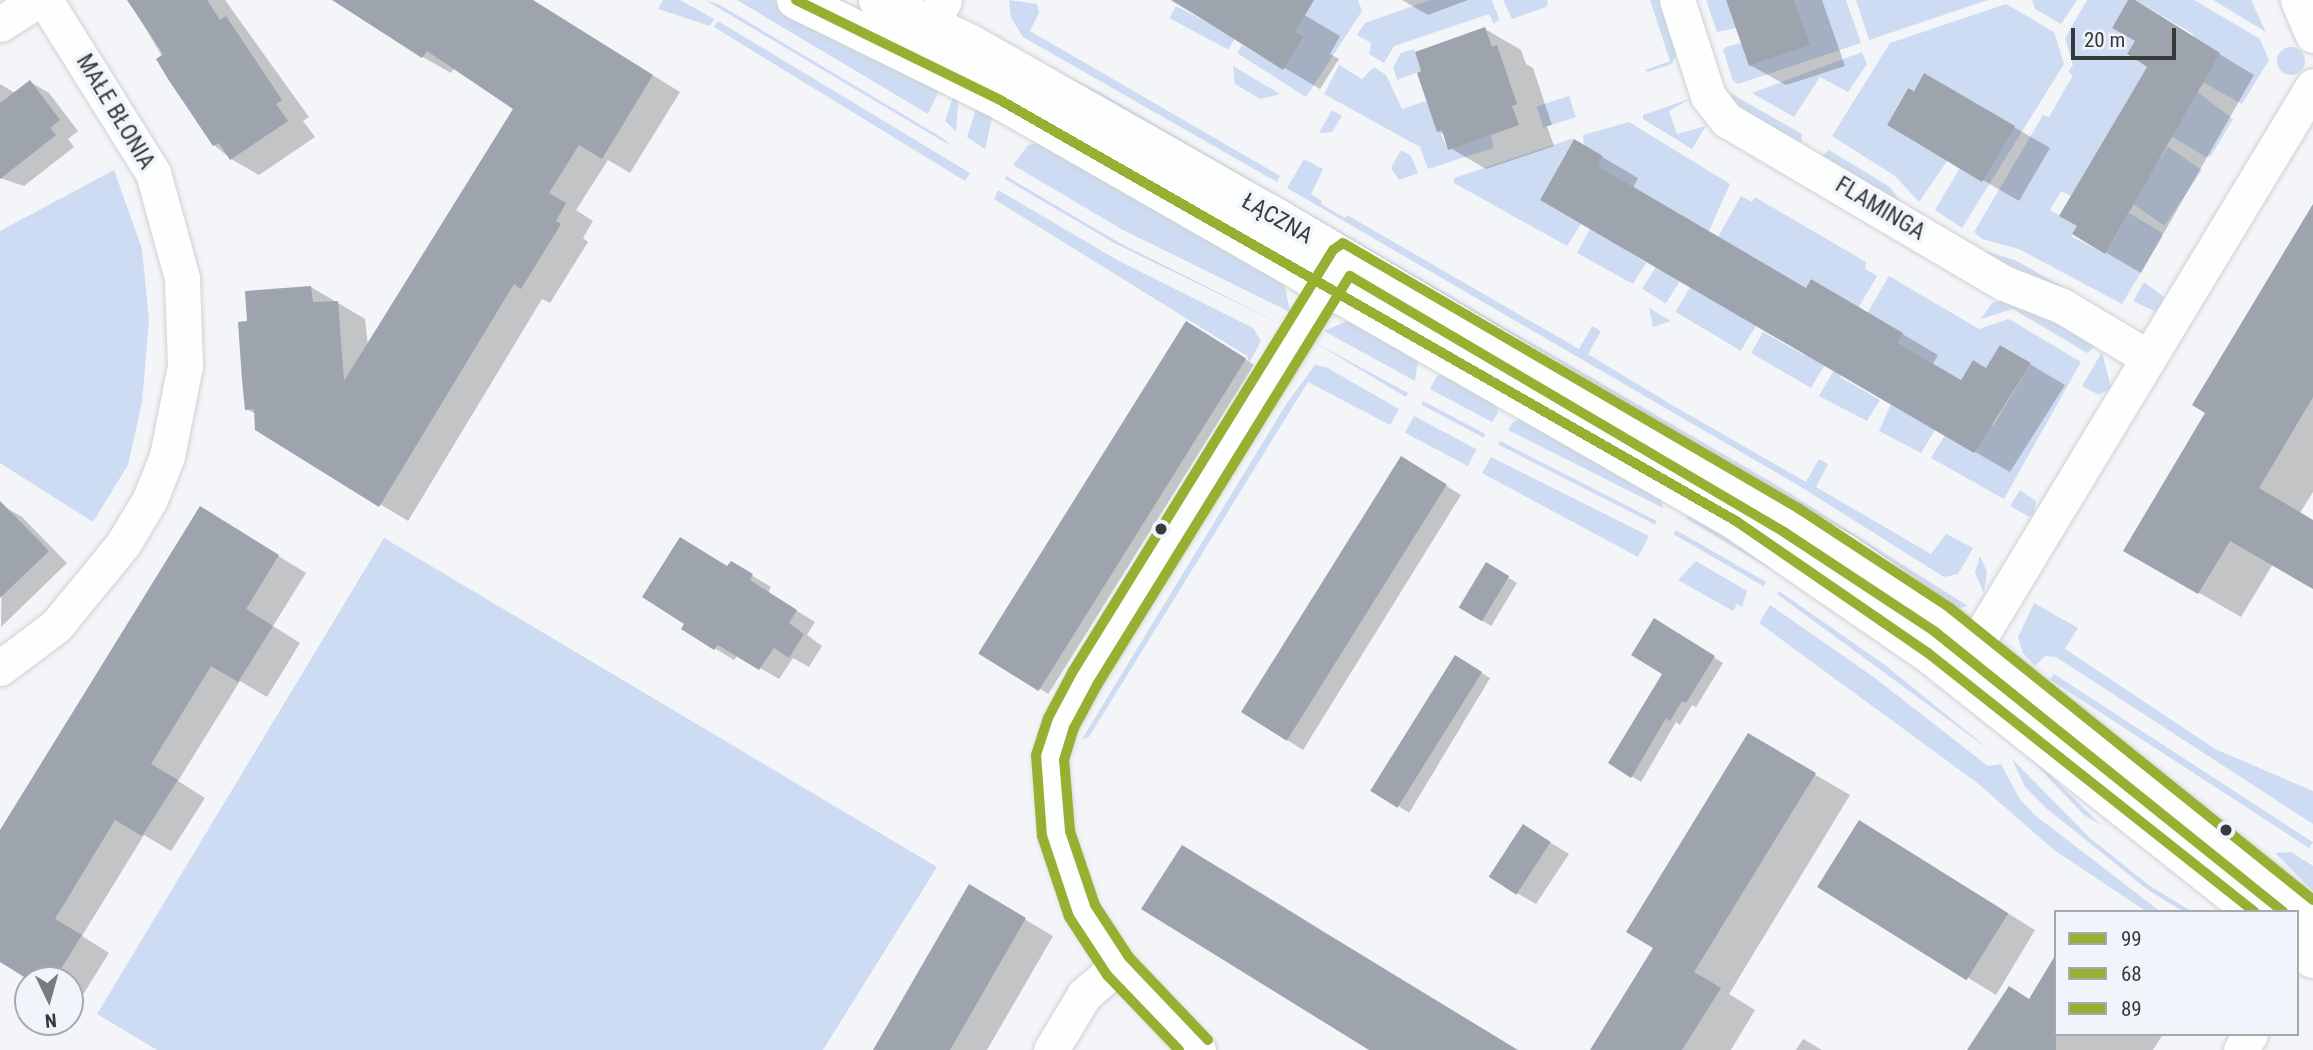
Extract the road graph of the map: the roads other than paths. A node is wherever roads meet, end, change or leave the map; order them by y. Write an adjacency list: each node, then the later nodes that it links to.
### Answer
1 (38, 0): 7 (street)
2 (45, 0): 14 (street, MAŁE BŁONIA)
3 (796, 0): 8 (street, ŁĄCZNA)
4 (878, 0): 8 (street, ŁĄCZNA)
5 (1677, 0): 12 (street, FLAMINGA)
6 (2298, 0): 9 (street)
7 (0, 24)
8 (930, 27): 11 (street, ŁĄCZNA)
9 (2313, 34)
10 (2313, 86): 12 (street)
11 (1335, 273): 13 (street, ŁĄCZNA); 17 (street)
12 (2149, 358): 13 (street)
13 (1966, 661): 15 (street, ŁĄCZNA); 16 (street, ŁĄCZNA)
14 (0, 668)
15 (2253, 910)
16 (2266, 910)
17 (1118, 966): 18 (street); 19 (street)
18 (1051, 1050)
19 (1198, 1050)

